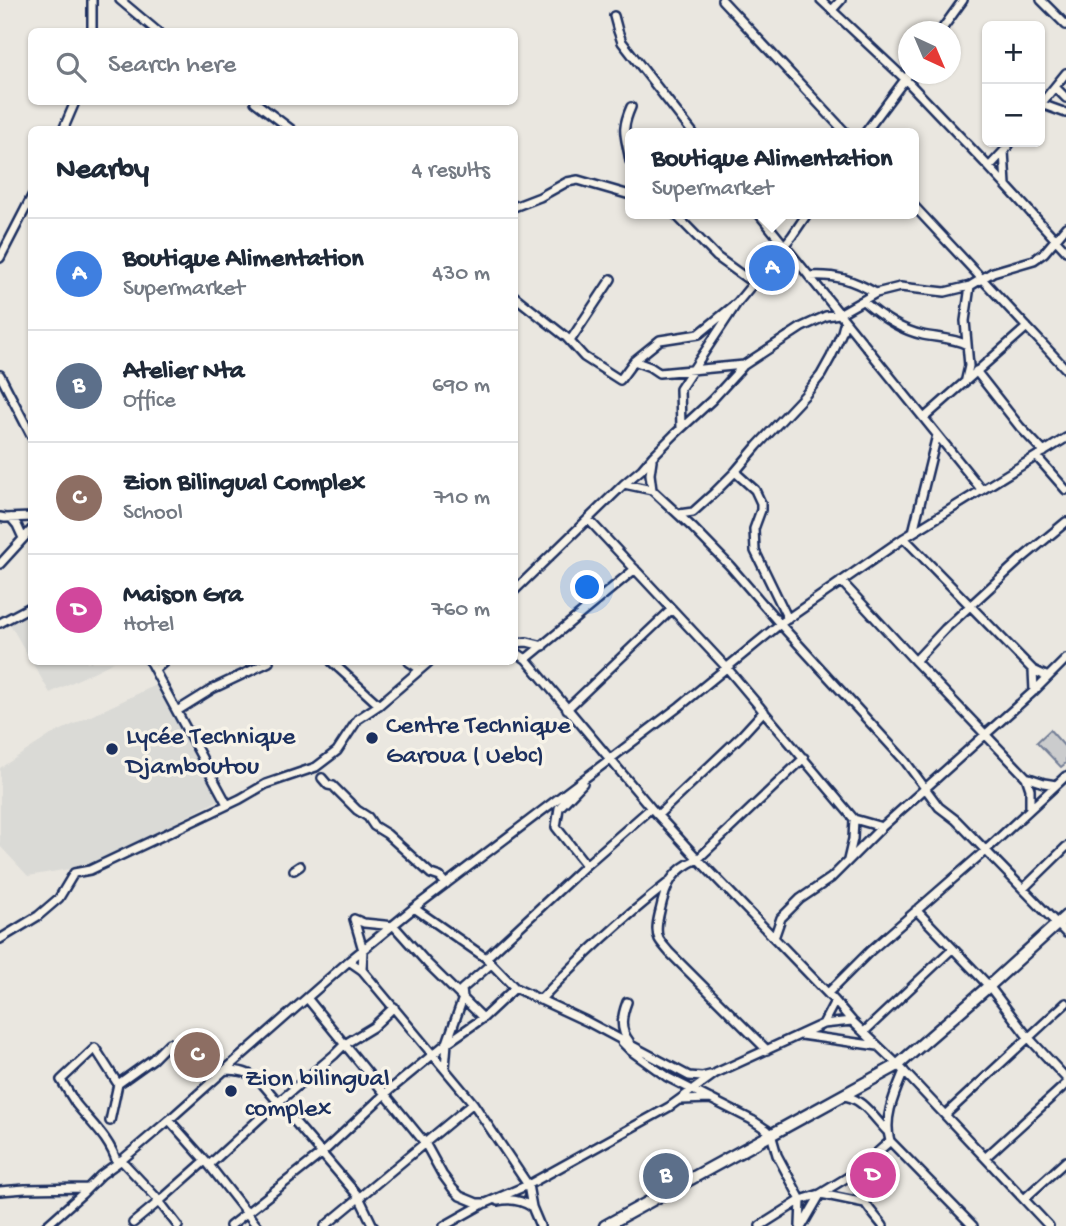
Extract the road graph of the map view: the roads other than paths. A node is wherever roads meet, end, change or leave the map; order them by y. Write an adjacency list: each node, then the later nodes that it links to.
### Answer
1 (92, 0): 12 (street)
2 (120, 0): 13 (street)
3 (722, 0): 29 (street)
4 (821, 0): 8 (street)
5 (841, 0): 8 (street)
6 (963, 0): 10 (street)
7 (1041, 0): 11 (street)
8 (832, 10): 14 (street)
9 (614, 16): 28 (street)
10 (948, 21)
11 (1066, 25)
12 (92, 28)
13 (153, 28)
14 (898, 68)
15 (1066, 73): 18 (street)
16 (901, 84): 30 (street)
17 (914, 84): 34 (street)
18 (1055, 87): 19 (street); 20 (street)
19 (1045, 98)
20 (1066, 98)
21 (74, 105): 26 (street)
22 (259, 105): 27 (street)
23 (1045, 106): 25 (street)
24 (631, 107): 31 (street)
25 (1066, 113)
26 (65, 126)
27 (287, 126)
28 (689, 128)
29 (841, 128)
30 (869, 128)
31 (625, 140)
32 (1007, 147): 33 (street)
33 (1004, 151): 34 (street); 35 (street)
34 (989, 167): 35 (street)
35 (1006, 185): 44 (street)
36 (625, 194): 38 (street)
37 (28, 204): 47 (street)
38 (518, 205)
39 (919, 211): 50 (street)
40 (680, 219): 51 (street)
41 (763, 219): 45 (street)
42 (803, 219): 45 (street)
43 (1066, 227): 44 (street)
44 (1056, 240): 46 (street); 50 (street)
45 (785, 245): 48 (street); 51 (street)
46 (1066, 251)
47 (0, 258)
48 (809, 276): 53 (street); 57 (street)
49 (611, 279): 60 (street)
50 (982, 279): 52 (street); 59 (street)
51 (753, 283): 56 (street)
52 (970, 286): 53 (street); 61 (street)
53 (876, 293): 55 (street)
54 (518, 299): 60 (street)
55 (863, 301): 57 (street); 61 (street)
56 (737, 303): 62 (street); 65 (street)
57 (839, 314): 58 (street); 63 (street)
58 (845, 321): 69 (street); 76 (street)
59 (1027, 327): 64 (street); 66 (street)
60 (570, 341): 62 (street)
61 (967, 345): 68 (street)
62 (634, 361): 65 (street)
63 (744, 365): 65 (street); 70 (street)
64 (1066, 369)
65 (692, 371): 70 (street)
66 (976, 371): 68 (street); 74 (street)
67 (0, 375): 71 (street)
68 (965, 380): 69 (street)
69 (924, 418): 72 (street)
70 (681, 428): 75 (street)
71 (28, 429)
72 (937, 435): 78 (street); 90 (street)
73 (1066, 438): 74 (street)
74 (1040, 454): 78 (street); 80 (street)
75 (653, 456): 77 (street); 79 (street)
76 (735, 472): 81 (street); 100 (street)
77 (624, 484): 79 (street); 86 (street)
78 (981, 489): 90 (street)
79 (652, 490): 82 (street)
80 (1066, 490)
81 (693, 512): 82 (street); 88 (street)
82 (679, 514): 88 (street)
83 (0, 517): 85 (street)
84 (28, 517): 85 (street)
85 (11, 518): 91 (street)
86 (588, 519): 94 (street); 96 (street)
87 (1066, 522): 97 (street)
88 (693, 528): 102 (street)
89 (28, 533): 91 (street)
90 (912, 533): 92 (street)
91 (23, 538): 93 (street)
92 (904, 538): 95 (street); 97 (street)
93 (0, 564)
94 (635, 569): 99 (street); 104 (street)
95 (841, 581): 100 (street); 108 (street)
96 (518, 588)
97 (971, 606): 108 (street); 118 (street)
98 (28, 608): 101 (street)
99 (672, 609): 115 (street); 122 (street)
100 (788, 619): 102 (street)
101 (0, 623)
102 (780, 624): 115 (street); 135 (street)
103 (518, 645): 104 (street)
104 (543, 646): 106 (street)
105 (518, 651): 106 (street)
106 (527, 659): 122 (street)
107 (1066, 659): 119 (street)
108 (915, 661): 126 (street)
109 (152, 665): 117 (street)
110 (161, 665): 117 (street)
111 (263, 665): 123 (street)
112 (335, 665): 121 (street)
113 (414, 665): 116 (street)
114 (425, 665): 116 (street)
115 (727, 668): 124 (street); 129 (street)
116 (420, 669): 121 (street)
117 (155, 670): 123 (street)
118 (1033, 670): 119 (street); 120 (street)
119 (1048, 677): 120 (street)
120 (1034, 691): 125 (street)
121 (379, 705): 136 (street)
122 (567, 709): 129 (street)
123 (177, 710): 136 (street)
124 (764, 711): 128 (street); 139 (street)
125 (996, 724): 126 (street); 127 (street)
126 (985, 733): 127 (street); 135 (street)
127 (996, 745): 132 (street)
128 (804, 758): 140 (street); 144 (street)
129 (610, 760): 130 (street); 137 (street)
130 (589, 774): 146 (street); 148 (street)
131 (1066, 776): 134 (street)
132 (1027, 777): 134 (street); 138 (street)
133 (321, 778): 148 (street)
134 (1056, 785): 138 (street)
135 (925, 789): 141 (street); 143 (street)
136 (226, 804): 157 (street)
137 (652, 808): 139 (street); 146 (street)
138 (1030, 809): 143 (street)
139 (658, 815): 144 (street)
140 (854, 819): 141 (street); 145 (street)
141 (882, 827): 145 (street)
142 (1066, 847): 149 (street)
143 (986, 850): 149 (street); 151 (street)
144 (698, 859): 147 (street); 156 (street)
145 (848, 861): 156 (street)
146 (586, 865): 161 (street)
147 (668, 883): 168 (street); 185 (street)
148 (446, 884): 150 (street)
149 (1023, 889): 153 (street)
150 (414, 908): 154 (street); 161 (street)
151 (916, 911): 158 (street); 165 (street)
152 (1066, 916): 153 (main road)
153 (1057, 924): 155 (street); 163 (main road)
154 (394, 926): 159 (street); 159 (street); 167 (street)
155 (1066, 933)
156 (774, 938): 165 (street)
157 (0, 939)
158 (952, 949): 163 (street); 176 (street)
159 (363, 950): 160 (street); 162 (street)
160 (349, 961): 162 (street); 166 (street)
161 (488, 961): 164 (street); 167 (street)
162 (362, 970): 172 (street)
163 (989, 986): 178 (street); 190 (main road)
164 (515, 988): 168 (street); 173 (street)
165 (828, 993): 169 (street)
166 (307, 998): 181 (street); 191 (street)
167 (463, 998): 173 (street); 182 (street)
168 (540, 1000): 179 (street)
169 (835, 1001): 174 (street); 175 (street)
170 (627, 1002): 183 (street)
171 (1066, 1003): 178 (street)
172 (394, 1007): 181 (street); 188 (street)
173 (482, 1018): 182 (street)
174 (852, 1021): 175 (street); 176 (street)
175 (823, 1024): 177 (street)
176 (864, 1032): 184 (street)
177 (800, 1035): 184 (street); 185 (street)
178 (1028, 1037): 193 (street); 203 (street)
179 (619, 1038): 183 (street); 196 (street)
180 (169, 1043): 194 (street)
181 (345, 1044): 186 (street); 187 (street)
182 (447, 1044): 188 (street); 189 (street)
183 (633, 1045): 192 (street)
184 (878, 1046): 190 (street)
185 (767, 1050): 192 (street)
186 (351, 1052): 187 (street); 197 (street)
187 (334, 1055): 201 (street)
188 (433, 1055): 189 (street); 197 (street)
189 (445, 1068): 202 (street)
190 (901, 1068): 198 (main road); 203 (street); 206 (street)
191 (225, 1070): 201 (street); 205 (street)
192 (716, 1073): 196 (street)
193 (1066, 1077)
194 (118, 1084): 204 (street); 213 (street)
195 (1066, 1084): 211 (street)
196 (695, 1089): 199 (street); 200 (street)
197 (386, 1093): 209 (street); 210 (street)
198 (841, 1096): 206 (street); 207 (main road)
199 (712, 1099): 200 (street); 207 (street)
200 (680, 1100): 216 (street)
201 (278, 1102): 210 (street); 214 (street)
202 (473, 1103): 209 (street); 216 (street)
203 (944, 1115): 211 (street)
204 (110, 1121)
205 (169, 1121): 213 (street); 214 (street)
206 (887, 1130): 208 (street)
207 (771, 1135): 222 (street); 238 (main road)
208 (890, 1141): 215 (street); 242 (street)
209 (425, 1143): 220 (street); 224 (street)
210 (321, 1154): 220 (street); 227 (street)
211 (986, 1157): 221 (street)
212 (1066, 1161): 221 (street)
213 (119, 1162): 217 (street); 223 (street)
214 (207, 1163): 223 (street); 227 (street)
215 (861, 1168): 219 (street); 225 (street)
216 (528, 1185): 224 (street); 226 (street)
217 (89, 1188): 218 (street); 230 (street)
218 (0, 1191)
219 (820, 1194): 222 (street); 225 (street); 240 (street)
220 (359, 1197): 234 (street); 235 (street)
221 (1024, 1199): 229 (street)
222 (801, 1200): 239 (street); 240 (street)
223 (159, 1201): 228 (street); 231 (street)
224 (486, 1203): 226 (street); 236 (street)
225 (865, 1203): 241 (street)
226 (532, 1208): 237 (street)
227 (247, 1213): 232 (street); 233 (street)
228 (133, 1223)
229 (1044, 1224)
230 (46, 1226)
231 (178, 1226)
232 (230, 1226)
233 (257, 1226)
234 (325, 1226)
235 (373, 1226)
236 (444, 1226)
237 (540, 1226)
238 (605, 1226)
239 (760, 1226)
240 (801, 1226)
241 (883, 1226)
242 (973, 1226)

